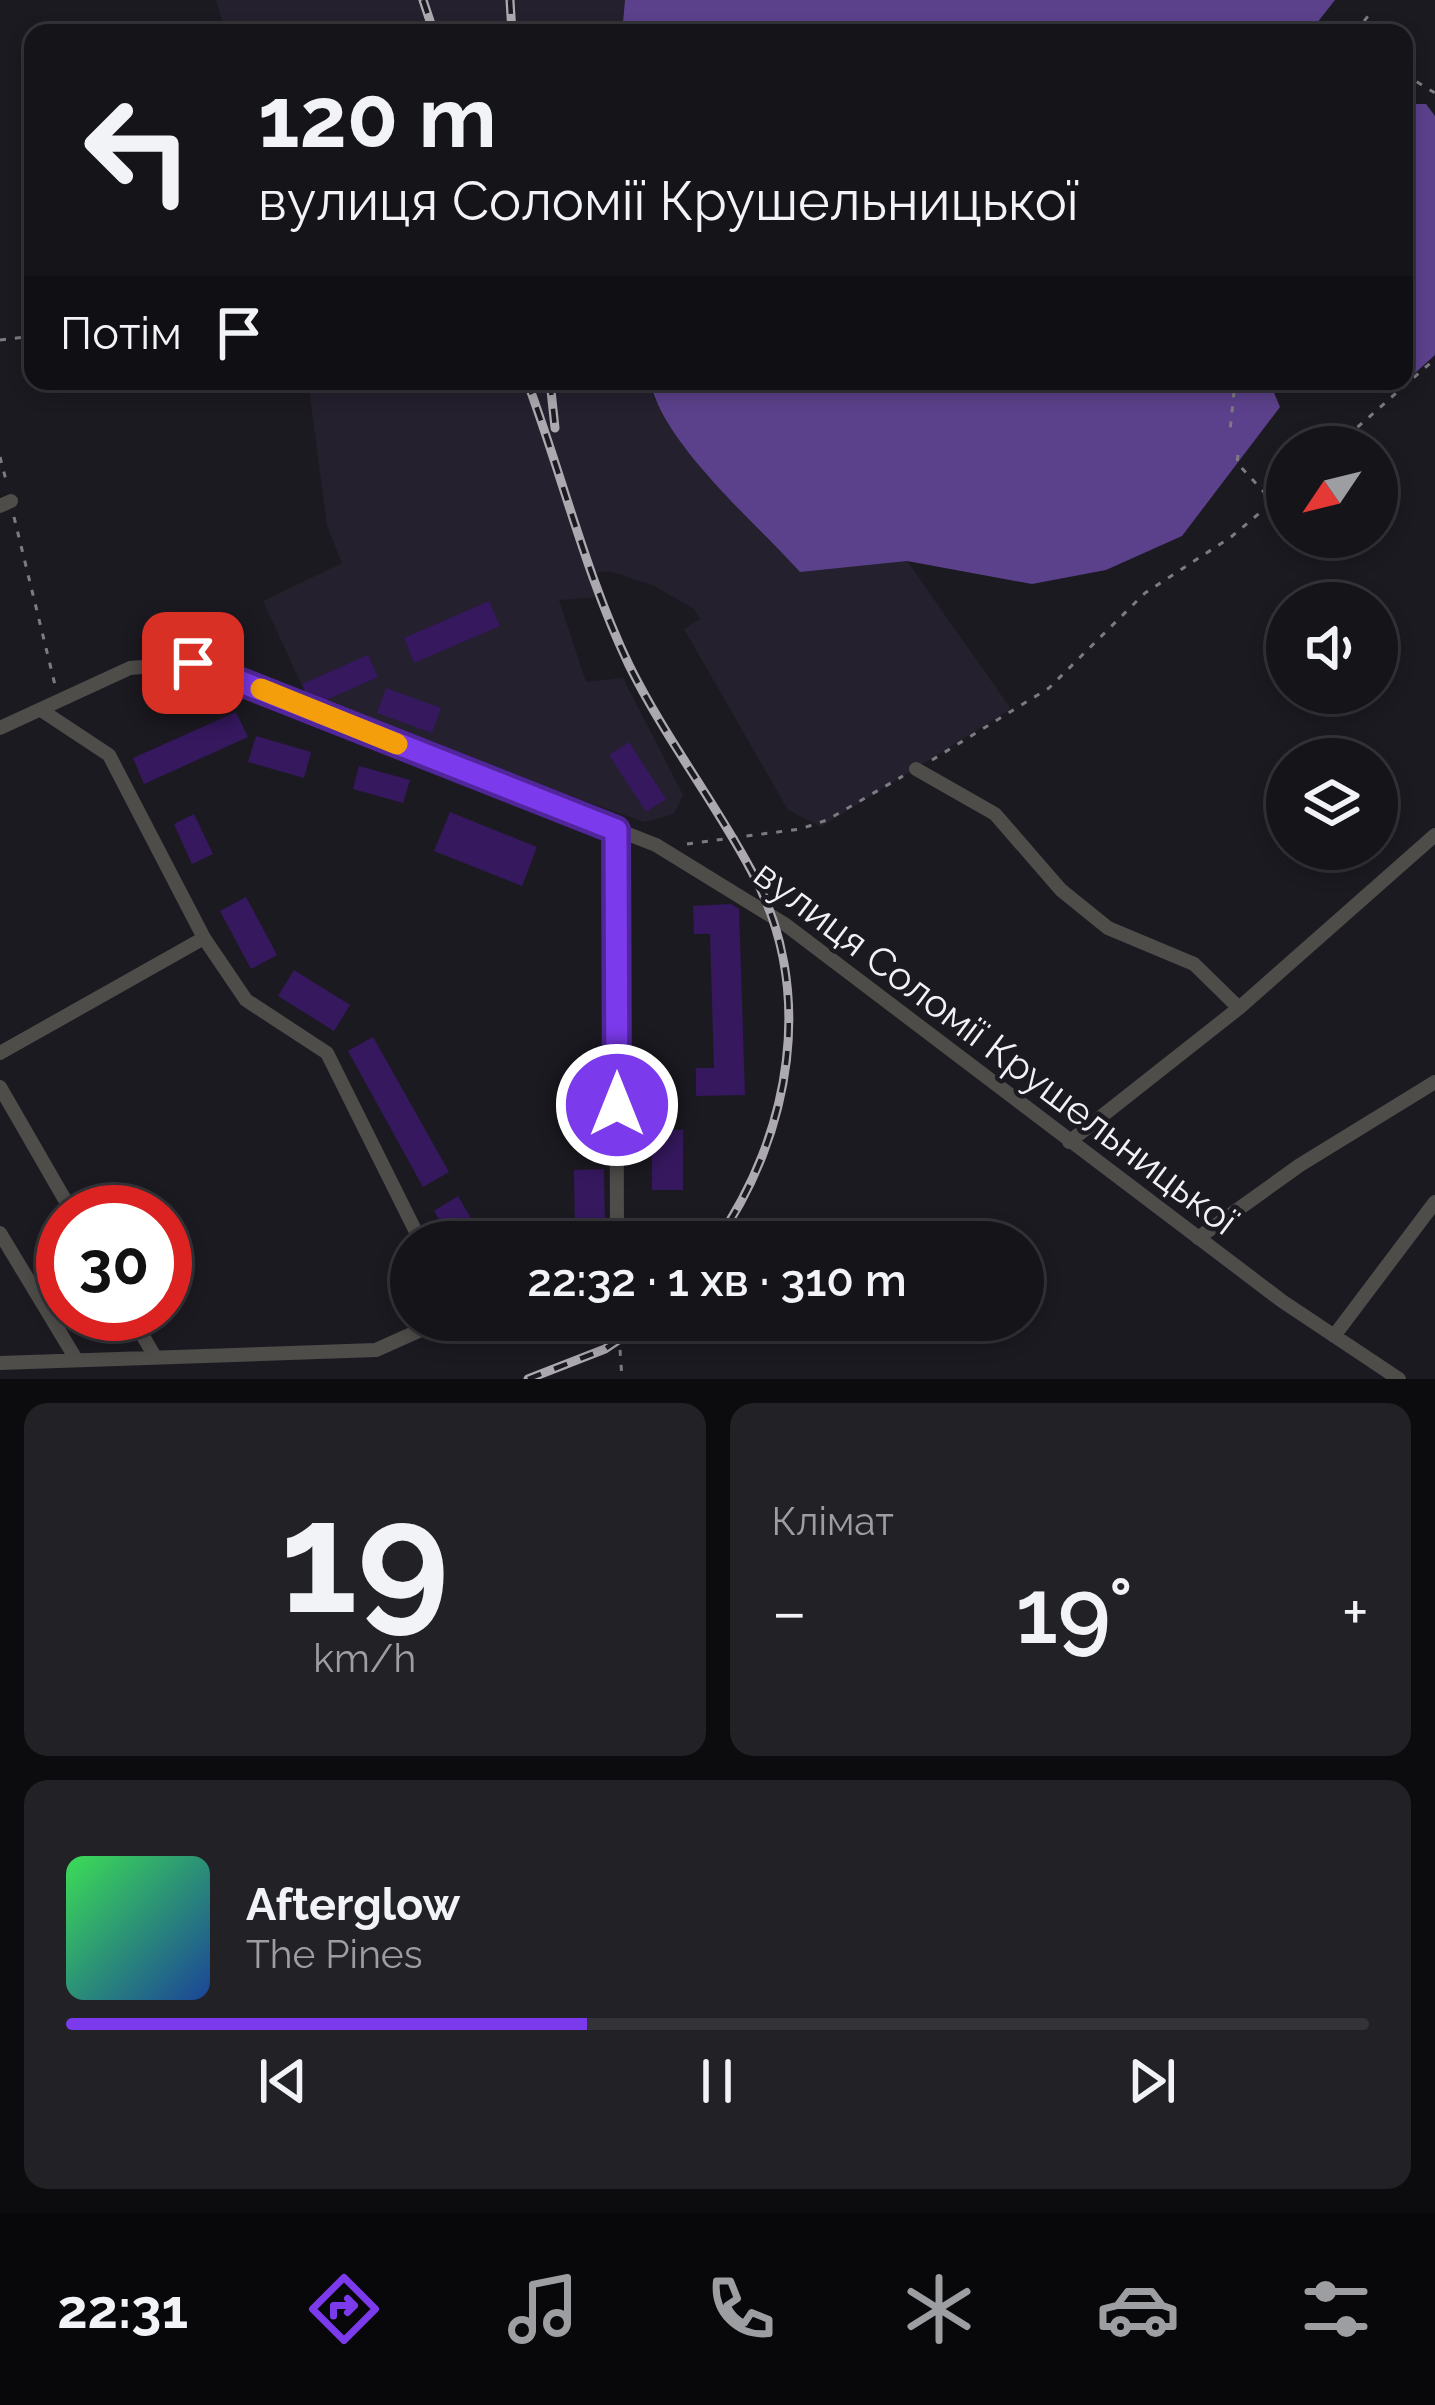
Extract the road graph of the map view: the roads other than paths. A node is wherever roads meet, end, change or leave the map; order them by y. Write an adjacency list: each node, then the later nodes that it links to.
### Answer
1 (41, 710): 2 (street, вулиця Соломії Крушельницької); 4 (street, вулиця Соломії Крушельницької); 6 (street)
2 (0, 728)
3 (916, 770): 7 (street)
4 (616, 830): 11 (street, вулиця Соломії Крушельницької); 15 (street)
5 (1435, 835): 7 (street)
6 (204, 938): 8 (street); 14 (street)
7 (1239, 1008): 11 (street)
8 (0, 1053)
9 (1435, 1082): 17 (street)
10 (0, 1087): 12 (street)
11 (1070, 1142): 17 (street, вулиця Соломії Крушельницької)
12 (56, 1185)
13 (1435, 1202): 18 (street)
14 (411, 1221)
15 (617, 1221)
16 (0, 1233): 22 (street)
17 (1198, 1238): 18 (street, вулиця Соломії Крушельницької)
18 (1334, 1336): 24 (street, вулиця Соломії Крушельницької)
19 (146, 1341): 21 (street)
20 (396, 1341): 21 (street)
21 (154, 1355): 22 (street)
22 (76, 1359): 23 (street)
23 (0, 1363)
24 (1399, 1379)

